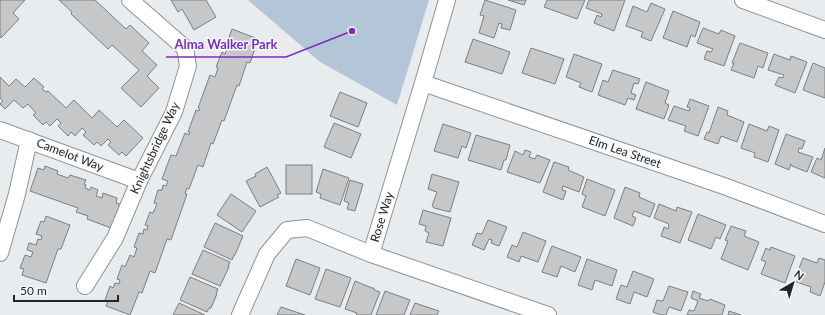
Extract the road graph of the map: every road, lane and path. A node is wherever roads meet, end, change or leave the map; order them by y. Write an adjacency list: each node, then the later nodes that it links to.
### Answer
1 (130, 0): 8 (street, Knightsbridge Way)
2 (447, 0): 5 (street, Rose Way)
3 (743, 0): 4 (street)
4 (825, 30)
5 (423, 83): 9 (street, Elm Lea Street); 11 (street, Rose Way)
6 (0, 130): 7 (street, Camelot Way)
7 (29, 140): 8 (street, Camelot Way); 10 (street)
8 (139, 181): 12 (street, Knightsbridge Way)
9 (825, 224)
10 (0, 253)
11 (371, 254): 13 (street); 14 (street, Rose Way)
12 (85, 286)
13 (240, 315)
14 (548, 315)

